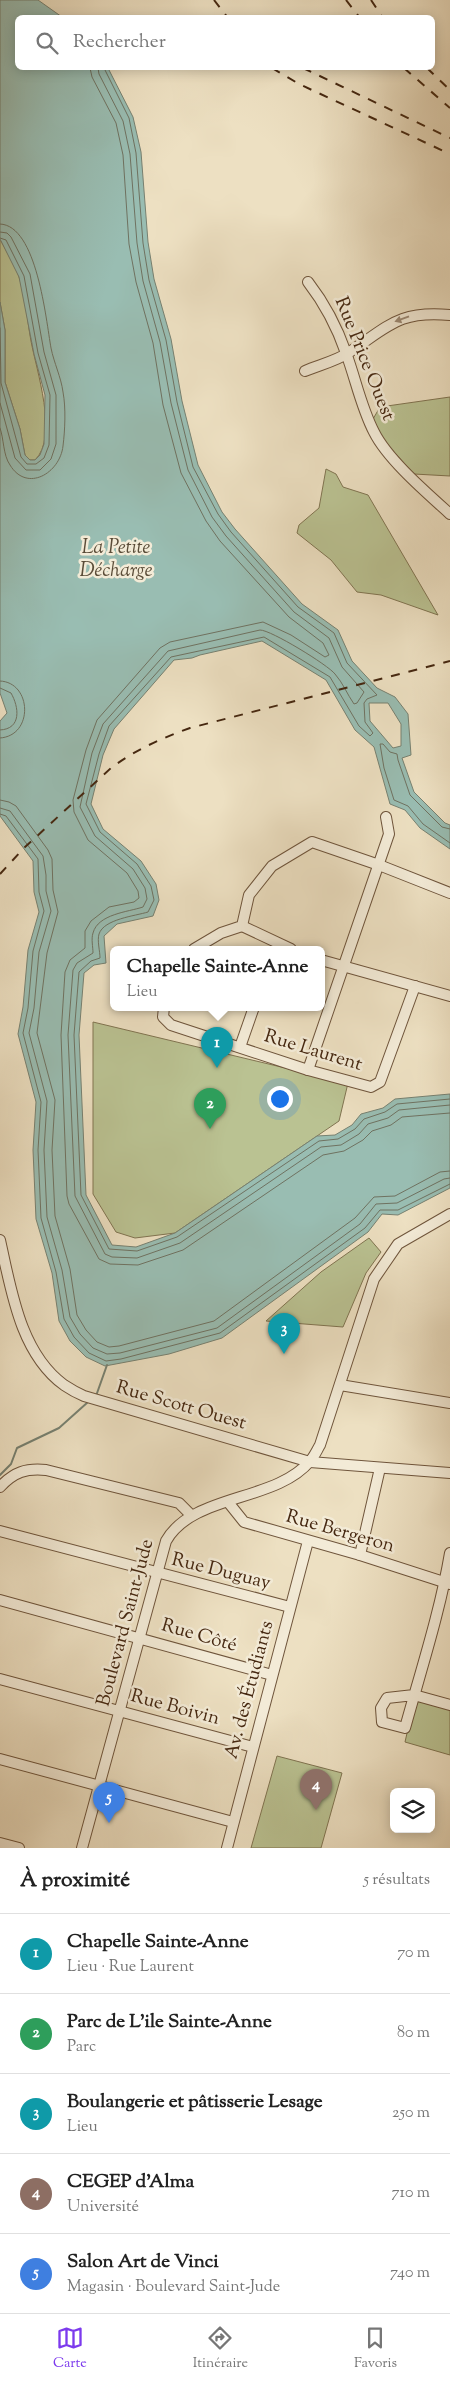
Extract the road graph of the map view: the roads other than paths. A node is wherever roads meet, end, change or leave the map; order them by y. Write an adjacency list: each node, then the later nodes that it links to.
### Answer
1 (308, 282): 3 (street, Rue Price Ouest)
2 (450, 315): 3 (street, one-way to 3)
3 (347, 354): 4 (street); 5 (street, Rue Price Ouest)
4 (305, 370)
5 (450, 514)
6 (386, 817): 7 (street)
7 (379, 865): 8 (street); 9 (street); 13 (street)
8 (450, 893)
9 (242, 926): 10 (street); 11 (street)
10 (198, 946)
11 (285, 946)
12 (325, 961): 13 (street)
13 (345, 968): 14 (street); 19 (street)
14 (415, 986): 15 (street); 19 (street, Rue Laurent)
15 (450, 996)
16 (253, 1011): 18 (street)
17 (164, 1012): 18 (street, Rue Laurent)
18 (240, 1047): 19 (street, Rue Laurent)
19 (308, 1070)
20 (450, 1214): 22 (street)
21 (0, 1240): 24 (street, Rue Scott Ouest)
22 (340, 1385): 23 (street); 24 (street)
23 (450, 1403)
24 (310, 1462): 25 (street, Rue Scott Ouest); 28 (street, Boulevard Saint-Jude)
25 (380, 1468): 26 (street, Rue Scott Ouest); 33 (street)
26 (450, 1473)
27 (0, 1487): 29 (street)
28 (228, 1502): 29 (street, Boulevard Saint-Jude); 31 (street, Rue Bergeron)
29 (191, 1515): 34 (street, Boulevard Saint-Jude)
30 (0, 1531): 34 (street, Rue Duguay)
31 (308, 1541): 33 (street, Rue Bergeron); 37 (street, Av. des Étudiants)
32 (450, 1553): 35 (street)
33 (360, 1555): 35 (street, Rue Bergeron)
34 (157, 1574): 37 (street, Rue Duguay); 38 (street, Boulevard Saint-Jude)
35 (448, 1583): 41 (street)
36 (0, 1600): 38 (street, Rue Côté)
37 (290, 1607): 39 (street, Av. des Étudiants)
38 (140, 1638): 39 (street, Rue Côté); 42 (street, Boulevard Saint-Jude)
39 (272, 1675): 43 (street, Av. des Étudiants)
40 (0, 1679): 42 (street, Rue Boivin)
41 (450, 1705)
42 (120, 1711): 43 (street, Rue Boivin); 45 (street, Boulevard Saint-Jude)
43 (254, 1747): 46 (street, Av. des Étudiants)
44 (0, 1759): 45 (street)
45 (100, 1786): 46 (street); 49 (street, Boulevard Saint-Jude)
46 (234, 1822): 50 (street, Av. des Étudiants)
47 (0, 1843): 48 (street)
48 (19, 1848)
49 (82, 1848)
50 (227, 1848)

